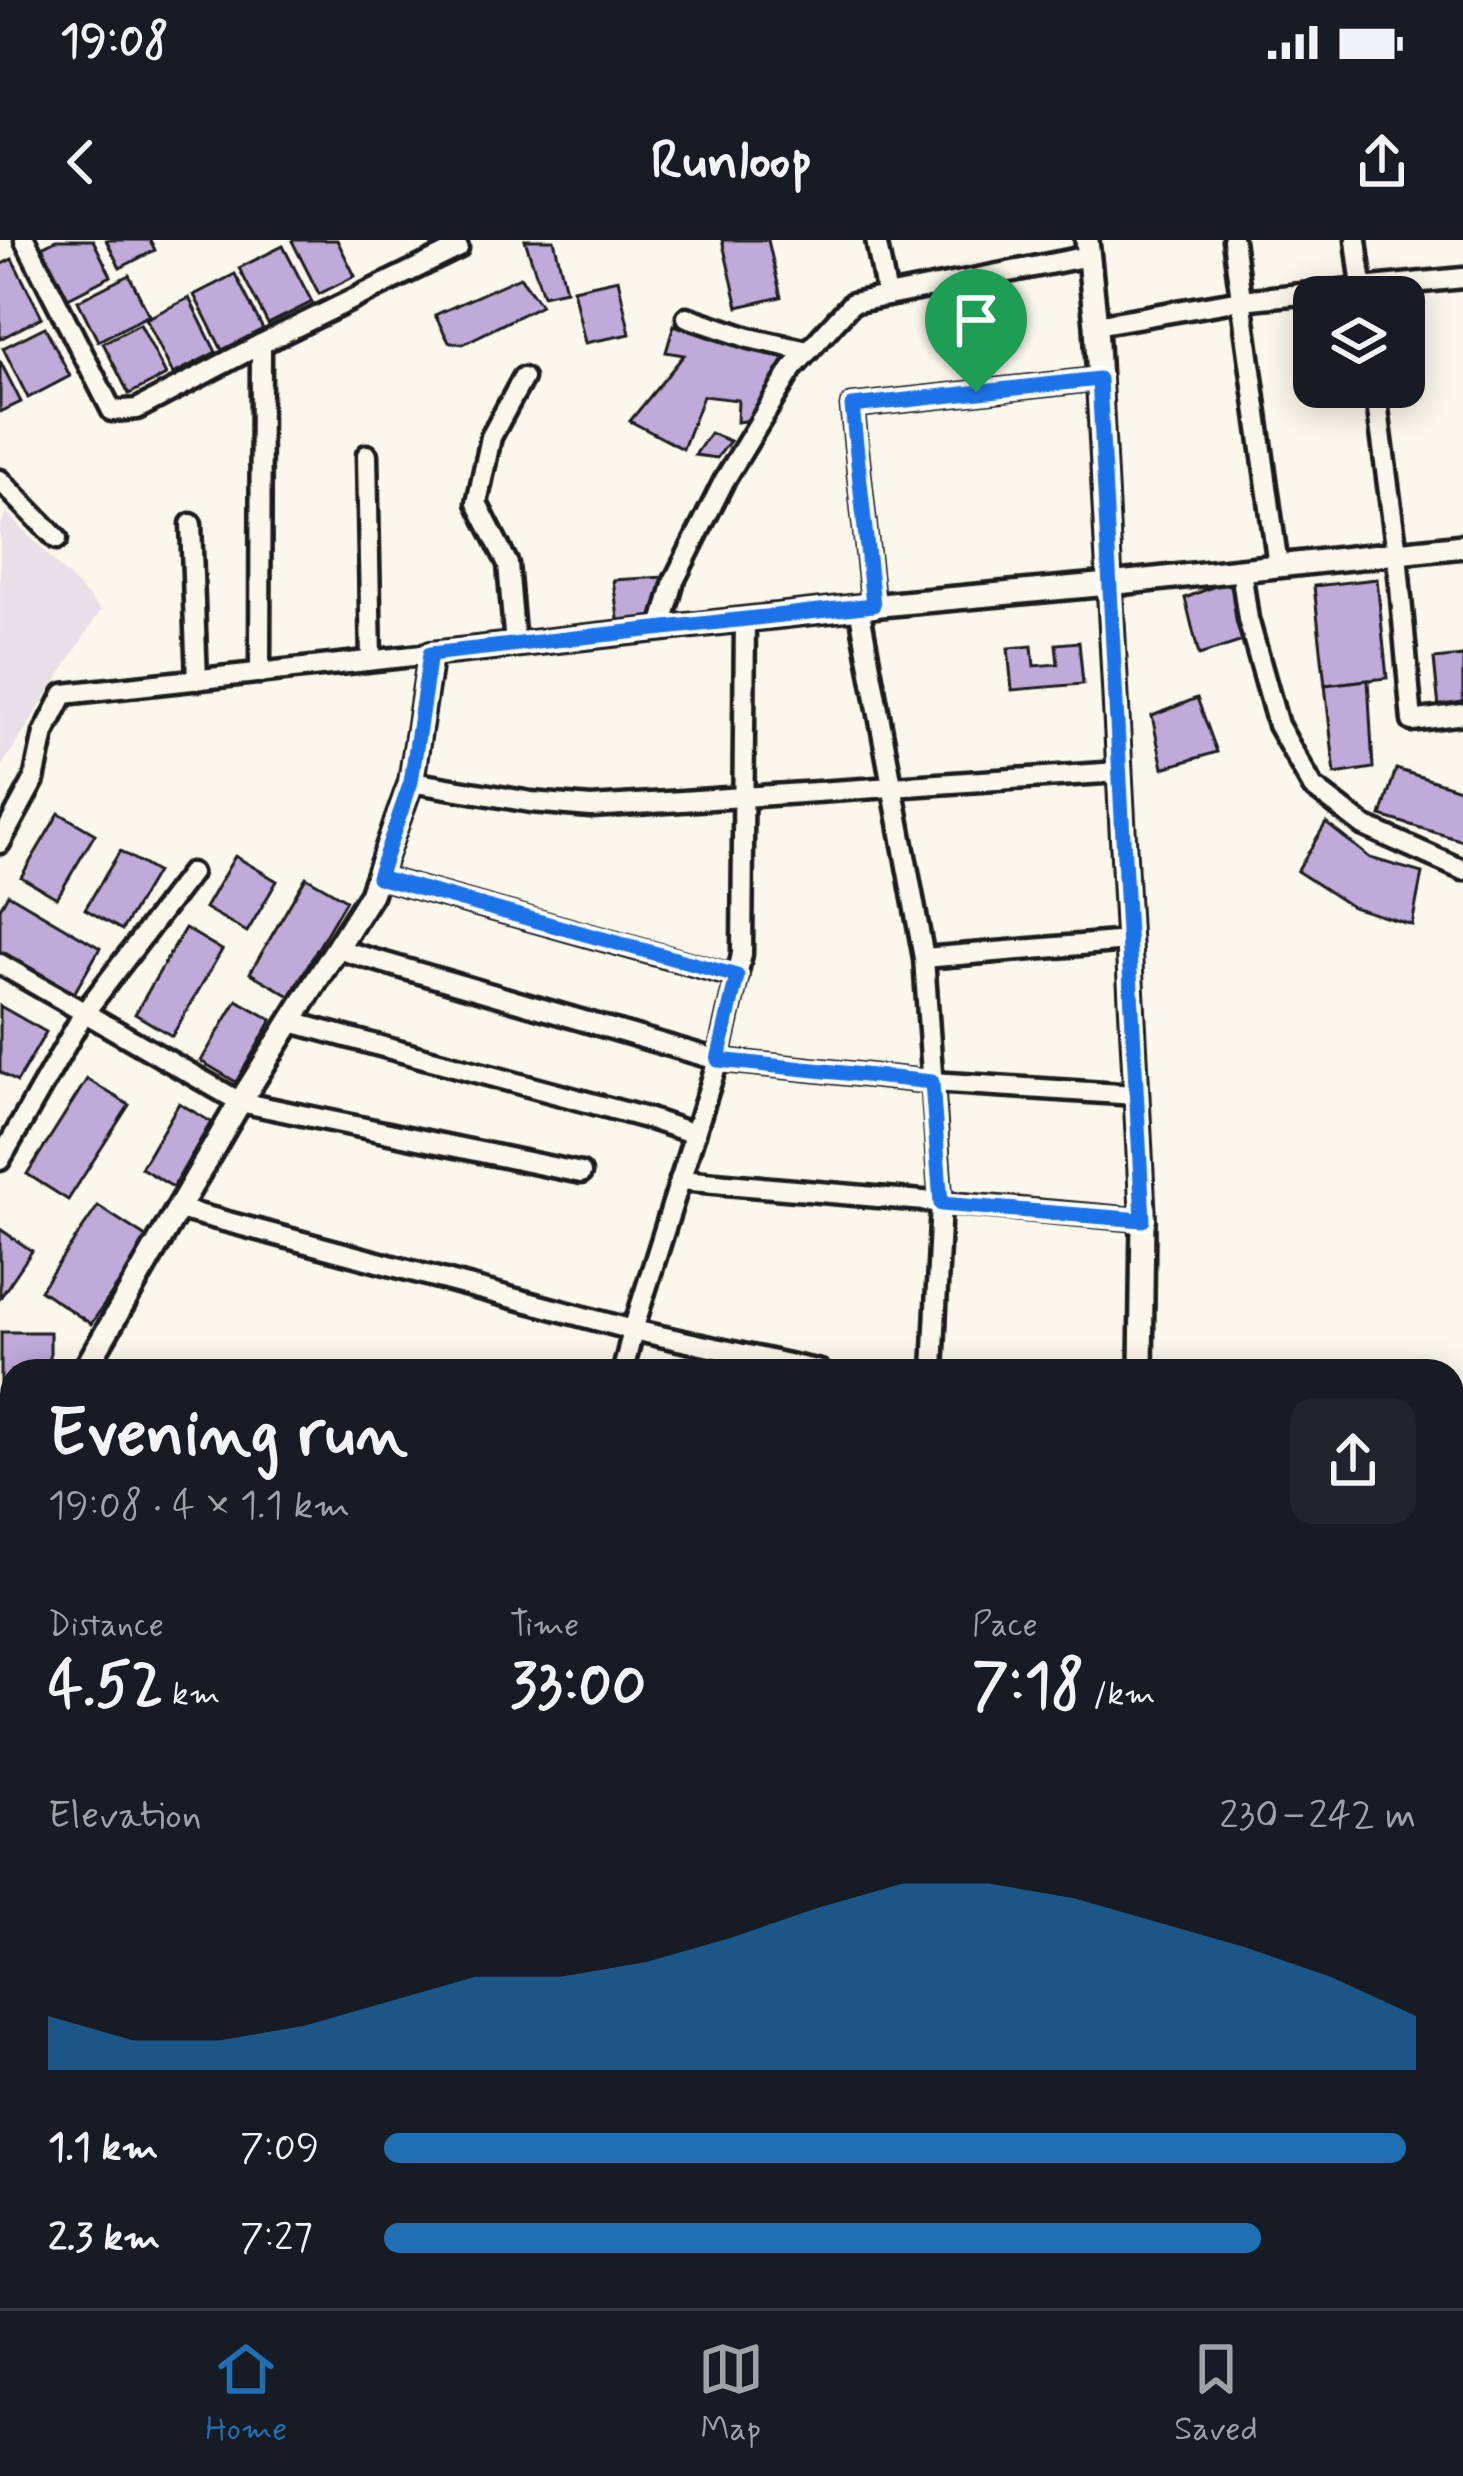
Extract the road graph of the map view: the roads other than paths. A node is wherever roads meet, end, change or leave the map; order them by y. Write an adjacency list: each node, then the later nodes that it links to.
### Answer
1 (25, 240): 15 (street)
2 (876, 240): 10 (street)
3 (1233, 240): 12 (street)
4 (1356, 240): 7 (street)
5 (458, 248): 15 (street)
6 (1088, 248): 10 (street); 14 (street)
7 (1361, 276)
8 (1463, 278): 9 (street)
9 (1425, 283)
10 (886, 296): 16 (street)
11 (1293, 297): 12 (street)
12 (1241, 300): 14 (street); 26 (street)
13 (687, 317): 16 (street)
14 (1096, 325): 18 (street)
15 (261, 344): 35 (street)
16 (808, 351): 31 (street)
17 (523, 378): 32 (street)
18 (1099, 379): 28 (street); 29 (street)
19 (1378, 408): 25 (street)
20 (367, 455): 34 (street)
21 (0, 480): 23 (street)
22 (191, 524): 36 (street)
23 (57, 539)
24 (1463, 546): 25 (street)
25 (1396, 553): 26 (street); 37 (street)
26 (1278, 566): 27 (street)
27 (1241, 570): 28 (street); 43 (street)
28 (1109, 584): 29 (street); 38 (street)
29 (866, 606): 30 (street); 40 (street)
30 (746, 619): 31 (street); 41 (street)
31 (661, 628): 32 (street)
32 (515, 644): 33 (street)
33 (430, 654): 34 (street); 39 (street)
34 (371, 660): 35 (street)
35 (260, 673): 36 (street)
36 (197, 680): 42 (street)
37 (1463, 714)
38 (1119, 772): 40 (street); 46 (street)
39 (411, 782): 41 (street); 45 (street)
40 (892, 787): 41 (street); 48 (street)
41 (746, 797): 50 (street)
42 (0, 843)
43 (1463, 870)
44 (191, 873): 51 (street)
45 (378, 877): 47 (street); 50 (street)
46 (1128, 941): 48 (street); 55 (street)
47 (338, 949): 52 (street); 53 (street)
48 (924, 958): 54 (street)
49 (0, 964): 51 (street)
50 (737, 976): 53 (street)
51 (85, 1012): 56 (street); 58 (street)
52 (291, 1022): 56 (street); 57 (street)
53 (718, 1060): 54 (street); 57 (street)
54 (932, 1082): 55 (street); 61 (street)
55 (1136, 1095): 63 (street)
56 (240, 1102): 59 (street); 62 (street)
57 (695, 1134): 60 (street)
58 (0, 1160)
59 (580, 1173)
60 (680, 1180): 61 (street); 64 (street)
61 (941, 1204): 63 (street); 68 (street)
62 (178, 1209): 64 (street); 65 (street)
63 (1143, 1220): 69 (street)
64 (633, 1330): 66 (street); 67 (street)
65 (91, 1359)
66 (626, 1359)
67 (765, 1359)
68 (934, 1359)
69 (1141, 1359)

